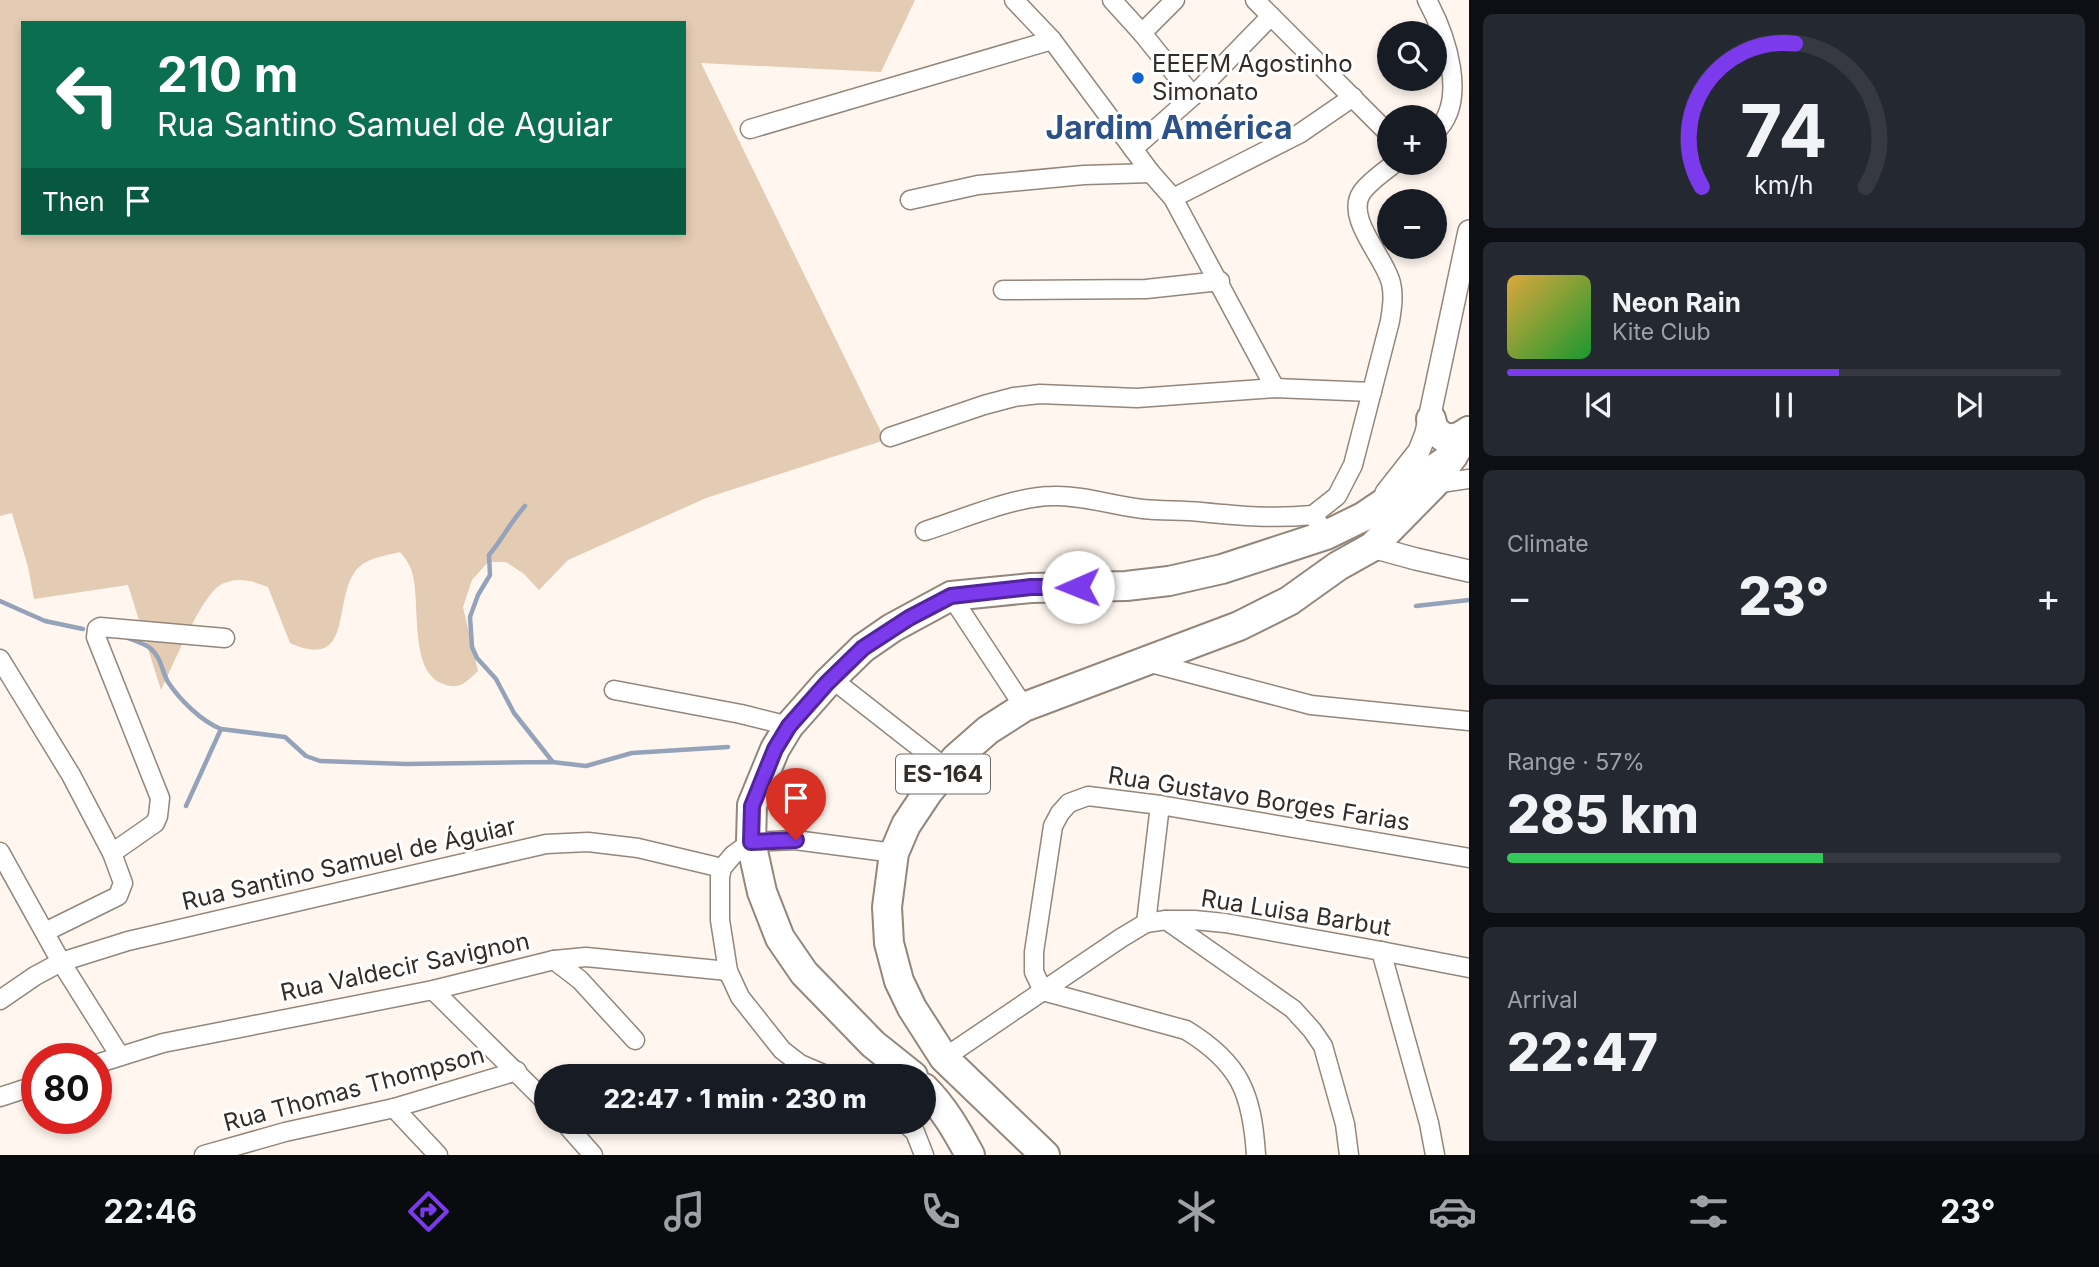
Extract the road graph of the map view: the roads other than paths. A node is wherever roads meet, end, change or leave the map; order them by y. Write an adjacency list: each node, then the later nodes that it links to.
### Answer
1 (1014, 0): 8 (street)
2 (1112, 0): 7 (street)
3 (1175, 0): 7 (street)
4 (1255, 0): 6 (street)
5 (1427, 0): 11 (street)
6 (1271, 16): 9 (street); 10 (street)
7 (1142, 33): 9 (street)
8 (1052, 40): 13 (street); 14 (street)
9 (1193, 96): 14 (street)
10 (1353, 97): 12 (street); 17 (street)
11 (1447, 117)
12 (1377, 122)
13 (750, 129)
14 (1133, 149): 15 (street)
15 (1151, 173): 17 (street); 18 (street)
16 (1381, 175): 23 (street)
17 (1173, 198): 20 (street)
18 (910, 200)
19 (1469, 231): 24 (street)
20 (1220, 281): 21 (street); 22 (street)
21 (1003, 290)
22 (1275, 388): 23 (street); 26 (street)
23 (1372, 392): 31 (street)
24 (1431, 419): 25 (highway); 27 (street)
25 (1469, 431): 29 (highway, ES-164)
26 (890, 437)
27 (1419, 451): 29 (street); 30 (street)
28 (1469, 479): 29 (street)
29 (1421, 485): 30 (highway, ES-164); 33 (highway, ES-164); 34 (highway)
30 (1363, 517): 31 (highway, ES-164)
31 (1319, 525): 32 (street); 36 (highway, ES-164)
32 (925, 531)
33 (1372, 547): 34 (highway, ES-164); 35 (street)
34 (1338, 566): 39 (highway, ES-164)
35 (1469, 571)
36 (951, 596): 40 (highway, ES-164); 42 (street)
37 (225, 638): 49 (street)
38 (0, 659): 49 (street)
39 (1144, 662): 42 (highway, ES-164); 43 (street)
40 (832, 679): 44 (highway, ES-164); 45 (street)
41 (614, 690): 44 (street)
42 (1024, 708): 45 (highway, ES-164)
43 (1469, 720)
44 (789, 726): 47 (highway, ES-164)
45 (947, 769): 50 (highway, ES-164)
46 (1160, 805): 51 (street, Rua Gustavo Borges Farias); 54 (street); 62 (street, Rua Gustavo Borges Farias)
47 (751, 842): 50 (street); 52 (street); 69 (highway, ES-164)
48 (0, 852): 55 (street)
49 (112, 853): 55 (street)
50 (894, 853): 66 (highway, ES-164)
51 (1469, 858)
52 (722, 868): 58 (street, Rua Santino Samuel de Águiar); 60 (street)
53 (1166, 920): 54 (street, Rua Luisa Barbut); 56 (street, Rua Luisa Barbut); 85 (street)
54 (1146, 923): 62 (street, Rua Luisa Barbut)
55 (45, 932): 58 (street)
56 (1381, 951): 59 (street, Rua Luisa Barbut); 86 (street)
57 (554, 960): 60 (street, Rua Valdecir Savignon); 61 (street, Rua Valdecir Savignon); 64 (street)
58 (61, 962): 63 (street, Rua Santino Samuel de Águiar); 65 (street)
59 (1469, 968)
60 (728, 971): 68 (street)
61 (433, 990): 65 (street, Rua Valdecir Savignon); 70 (street)
62 (1043, 990): 66 (street, Rua Luisa Barbut); 84 (street)
63 (0, 1000)
64 (635, 1040)
65 (120, 1056): 67 (street, Rua Valdecir Savignon)
66 (944, 1058): 83 (highway, ES-164)
67 (112, 1059)
68 (802, 1064)
69 (898, 1064)
70 (517, 1071): 71 (street); 75 (street, Rua Thomas Thompson)
71 (534, 1089)
72 (21, 1090): 73 (street)
73 (0, 1097)
74 (936, 1100): 82 (highway)
75 (394, 1108): 78 (street, Rua Thomas Thompson); 79 (street)
76 (575, 1134): 80 (street)
77 (916, 1134): 81 (street)
78 (204, 1155)
79 (438, 1155)
80 (593, 1155)
81 (924, 1155)
82 (970, 1155)
83 (1045, 1155)
84 (1256, 1155)
85 (1349, 1155)
86 (1435, 1155)

